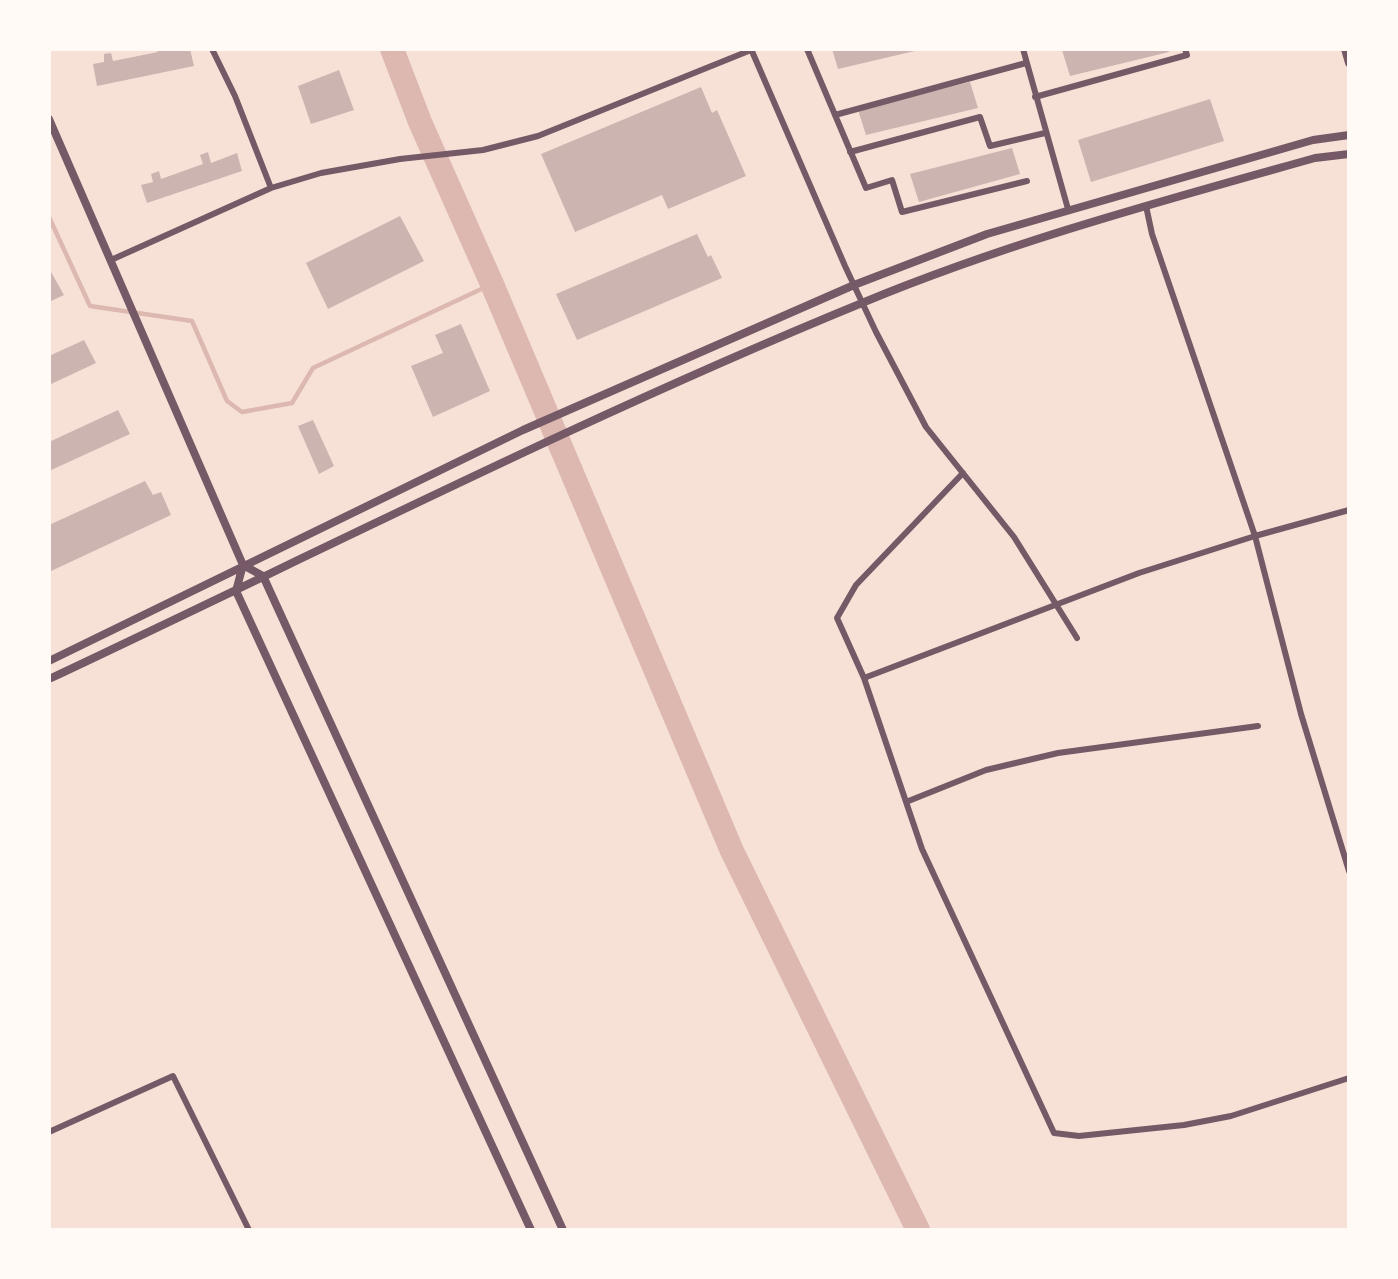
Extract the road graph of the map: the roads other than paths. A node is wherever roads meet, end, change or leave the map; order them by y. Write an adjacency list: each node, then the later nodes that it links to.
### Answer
1 (212, 49): 17 (street)
2 (807, 49): 10 (street)
3 (1023, 49): 7 (street)
4 (1185, 49): 9 (street)
5 (1345, 49): 8 (street)
6 (751, 50): 17 (street); 21 (street)
7 (1026, 63): 9 (street); 10 (street)
8 (1349, 63)
9 (1035, 97): 12 (street)
10 (835, 115): 14 (street)
11 (49, 119): 20 (street)
12 (1045, 133): 14 (street); 19 (street)
13 (1349, 135): 19 (street)
14 (850, 152): 16 (street)
15 (1349, 154): 18 (street)
16 (1027, 181)
17 (271, 188): 20 (street)
18 (1146, 206): 22 (street); 25 (street)
19 (1068, 209): 21 (street)
20 (111, 260): 26 (street)
21 (855, 285): 22 (street); 26 (street)
22 (863, 302): 23 (street); 27 (street)
23 (963, 473): 29 (street); 32 (street)
24 (1349, 510): 25 (street)
25 (1255, 536): 29 (street); 36 (street)
26 (243, 565): 27 (street); 28 (street); 31 (street)
27 (263, 576): 28 (street); 41 (street)
28 (236, 591): 33 (street); 40 (street)
29 (1056, 605): 30 (street); 32 (street)
30 (1077, 638)
31 (49, 661)
32 (864, 678): 35 (street)
33 (49, 679)
34 (1258, 726): 35 (street)
35 (906, 802): 37 (street)
36 (1349, 871)
37 (1349, 1078)
38 (49, 1132): 39 (street)
39 (249, 1230)
40 (531, 1230)
41 (563, 1230)

